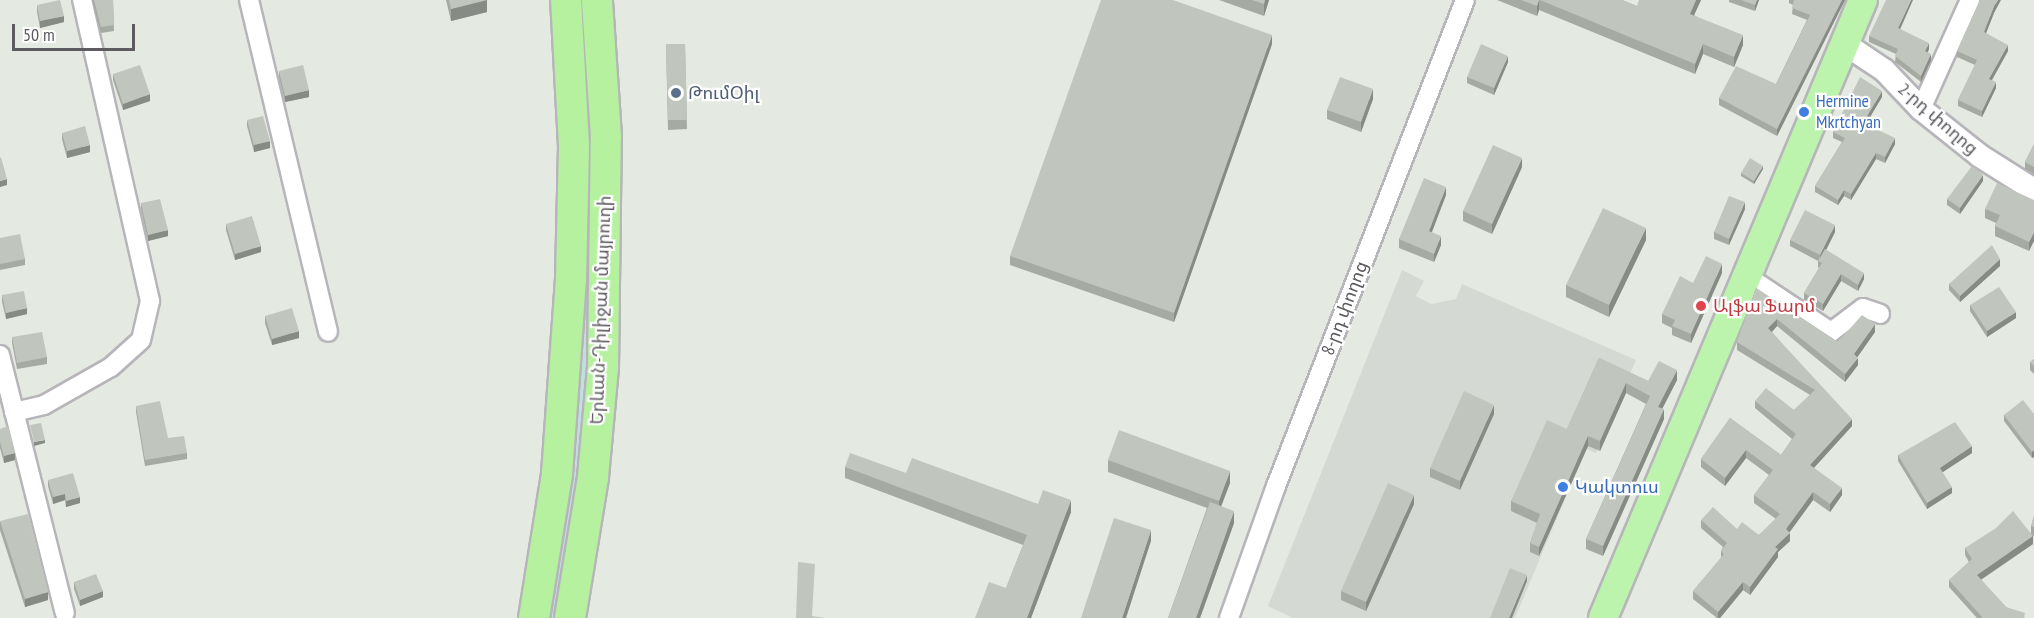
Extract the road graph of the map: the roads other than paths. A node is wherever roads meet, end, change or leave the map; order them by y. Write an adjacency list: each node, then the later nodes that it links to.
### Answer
1 (82, 0): 15 (street)
2 (249, 0): 13 (street)
3 (566, 0): 17 (highway, Երևան-Դիլիջան մայրուղի)
4 (597, 0): 18 (highway, Երևան-Դիլիջան մայրուղի)
5 (1465, 0): 19 (street, 8-րդ փողոց)
6 (1863, 0): 8 (main road)
7 (1970, 0): 9 (street)
8 (1845, 44): 9 (street, 2-րդ փողոց); 11 (main road)
9 (1921, 109): 10 (street, 2-րդ փողոց)
10 (2034, 189)
11 (1747, 276): 12 (street); 20 (main road)
12 (1880, 315)
13 (328, 332)
14 (0, 355): 15 (street)
15 (14, 412): 16 (street)
16 (65, 613)
17 (534, 618)
18 (570, 618)
19 (1229, 618)
20 (1603, 618)

